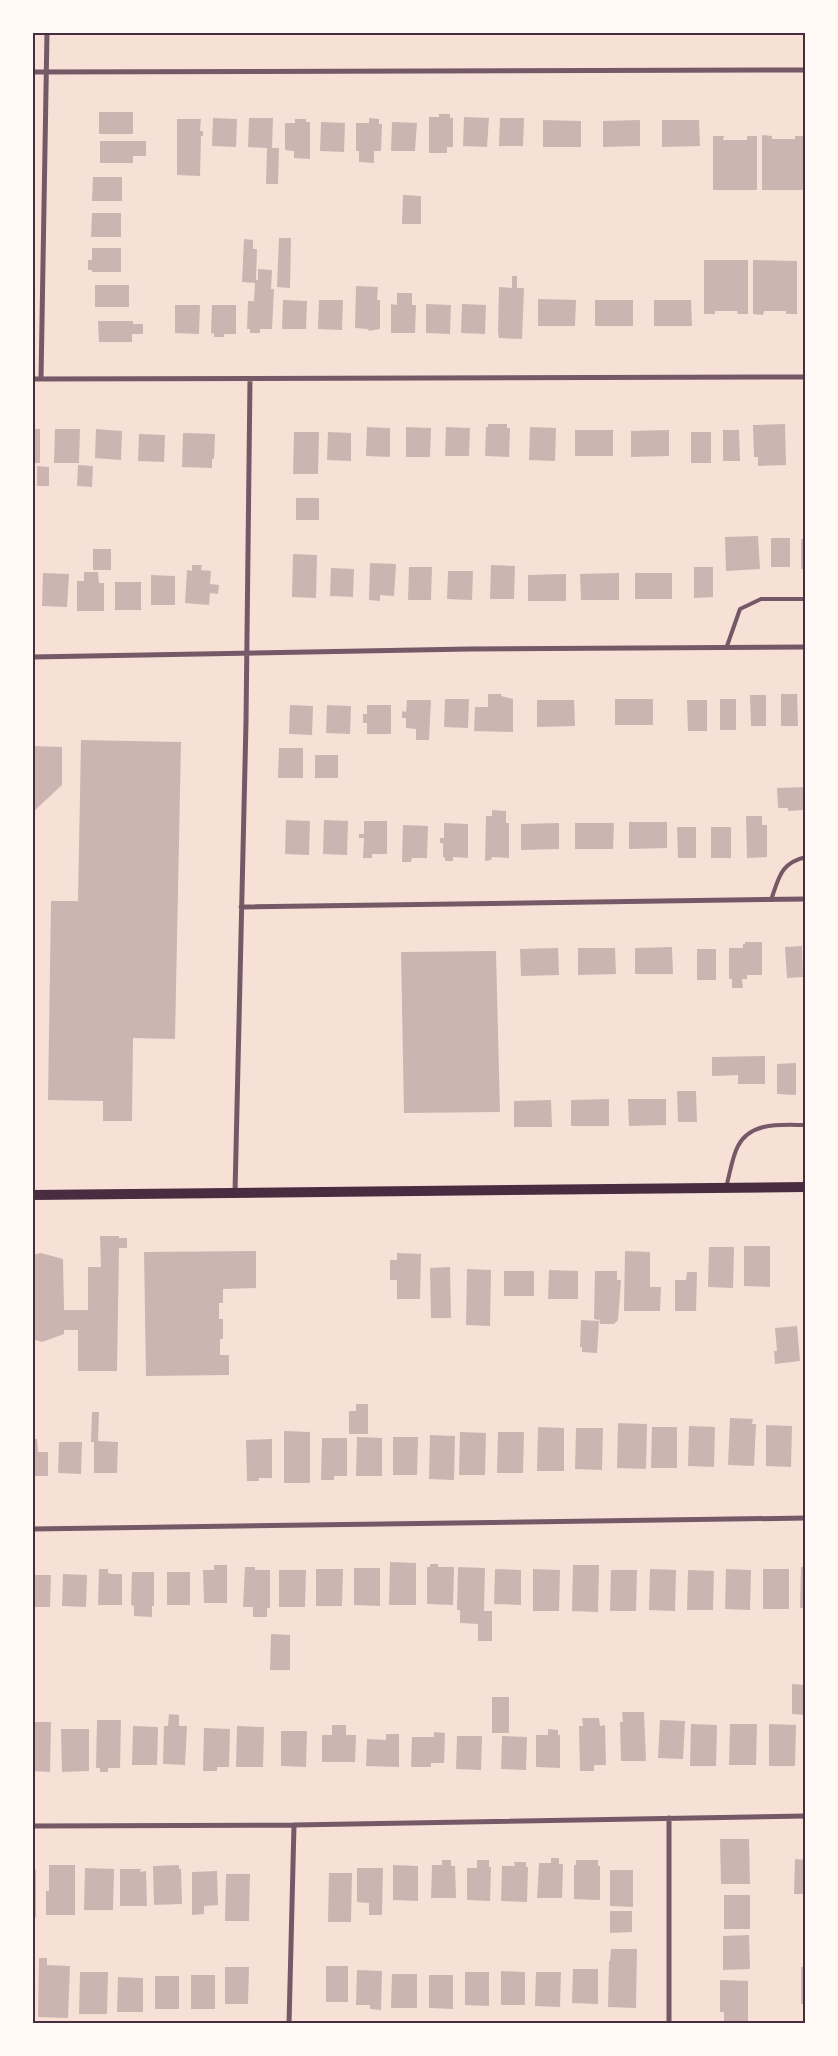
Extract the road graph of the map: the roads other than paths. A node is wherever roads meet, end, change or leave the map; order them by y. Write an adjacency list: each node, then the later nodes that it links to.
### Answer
1 (47, 32): 4 (street)
2 (806, 70): 4 (street)
3 (32, 72): 4 (street)
4 (46, 72): 7 (street)
5 (806, 377): 8 (street)
6 (32, 379): 7 (street)
7 (41, 379): 8 (street)
8 (250, 379): 12 (street)
9 (806, 599): 10 (lane)
10 (727, 646): 11 (street); 12 (street)
11 (806, 647)
12 (246, 654): 13 (street); 17 (street)
13 (32, 657)
14 (806, 857): 16 (lane)
15 (806, 899): 16 (street)
16 (772, 900): 17 (street)
17 (241, 907): 21 (street)
18 (806, 1125): 20 (lane)
19 (806, 1187): 20 (main road)
20 (725, 1188): 21 (main road)
21 (235, 1193): 22 (main road)
22 (32, 1195)
23 (806, 1518): 24 (street)
24 (32, 1529)
25 (806, 1816): 26 (street)
26 (668, 1818): 27 (street); 30 (street)
27 (294, 1825): 28 (street); 29 (street)
28 (32, 1826)
29 (289, 2024)
30 (669, 2024)

